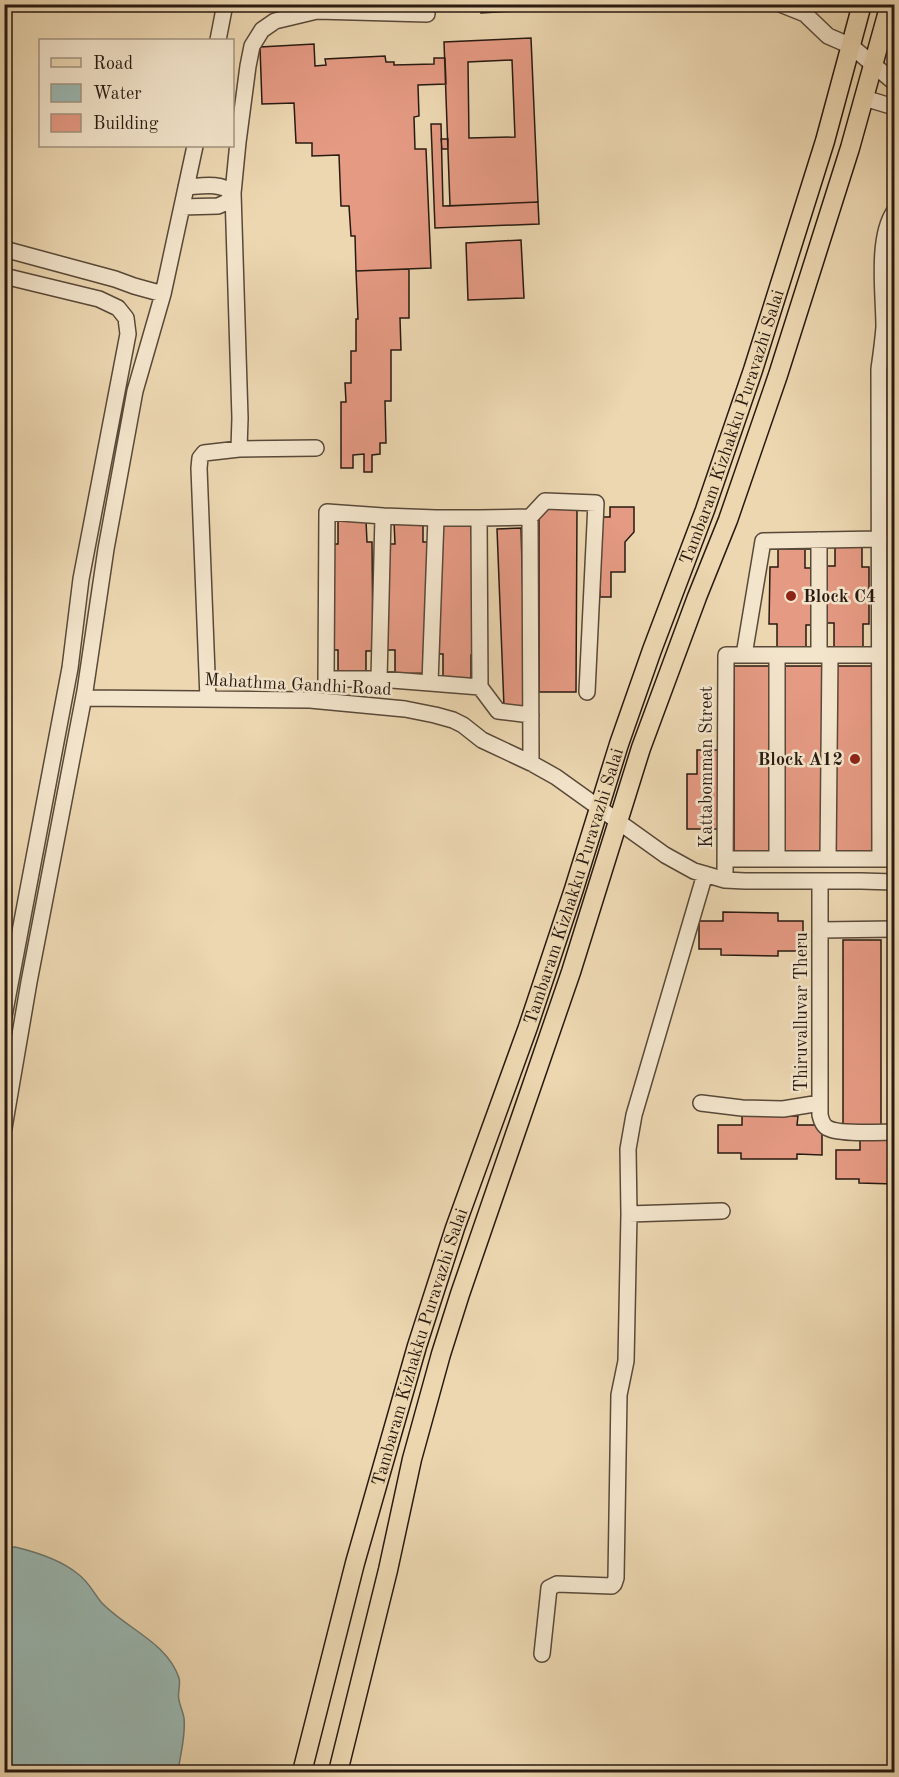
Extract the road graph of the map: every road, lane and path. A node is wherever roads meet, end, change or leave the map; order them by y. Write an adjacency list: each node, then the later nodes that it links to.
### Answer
1 (225, 4): 7 (street)
2 (780, 4): 8 (street)
3 (862, 4): 8 (main road, Tambaram Kizhakku Puravazhi Salai)
4 (890, 4): 9 (main road, Tambaram Kizhakku Puravazhi Salai)
5 (317, 8): 6 (street); 15 (street)
6 (427, 14)
7 (218, 39)
8 (851, 46): 9 (street); 42 (main road, Tambaram Kizhakku Puravazhi Salai)
9 (873, 66): 10 (street); 11 (main road, Tambaram Kizhakku Puravazhi Salai)
10 (894, 82)
11 (864, 98): 12 (street); 43 (main road, Tambaram Kizhakku Puravazhi Salai)
12 (894, 107)
13 (195, 147): 14 (street)
14 (186, 187): 15 (street); 16 (street)
15 (233, 193): 16 (street); 23 (street)
16 (182, 207): 20 (street)
17 (894, 212): 21 (street)
18 (4, 249): 20 (street)
19 (4, 276): 54 (street)
20 (163, 294): 38 (street)
21 (887, 445): 28 (street)
22 (316, 448): 23 (street)
23 (239, 449): 39 (street)
24 (382, 516): 26 (street); 34 (street); 34 (street)
25 (530, 517): 27 (street); 37 (street); 40 (street)
26 (436, 518): 27 (street); 35 (street)
27 (478, 518): 36 (street)
28 (880, 539): 29 (street); 33 (street)
29 (819, 540): 30 (street); 32 (street)
30 (744, 654): 31 (street); 44 (street, Kattabomman Street)
31 (777, 655): 32 (street); 45 (street)
32 (825, 655): 33 (street); 46 (street)
33 (887, 655): 47 (street)
34 (379, 680): 35 (street)
35 (430, 683): 36 (street)
36 (480, 687): 40 (street)
37 (586, 692)
38 (84, 698): 39 (street, Mahathma Gandhi Road); 57 (street)
39 (208, 699): 41 (street, Mahathma Gandhi Road)
40 (531, 715): 41 (street)
41 (531, 763): 42 (street, Mahathma Gandhi Road)
42 (599, 807): 43 (street, Mahathma Gandhi Road); 62 (main road, Tambaram Kizhakku Puravazhi Salai)
43 (618, 821): 48 (street, Mahathma Gandhi Road); 63 (main road, Tambaram Kizhakku Puravazhi Salai)
44 (725, 859): 45 (street); 49 (street, Kattabomman Street)
45 (777, 859): 46 (street)
46 (828, 859): 47 (street)
47 (887, 859)
48 (705, 874): 49 (street, Mahathma Gandhi Road); 60 (street)
49 (725, 880): 50 (street, Mahathma Gandhi Road)
50 (820, 881): 51 (street, Mahathma Gandhi Road); 53 (street, Thiruvalluvar Theru)
51 (894, 882)
52 (894, 929): 53 (street)
53 (821, 930): 56 (street, Thiruvalluvar Theru)
54 (4, 1016)
55 (701, 1103): 56 (street)
56 (820, 1103): 58 (street, Thiruvalluvar Theru)
57 (4, 1128)
58 (894, 1132)
59 (722, 1210): 60 (street)
60 (629, 1214): 61 (street)
61 (542, 1654)
62 (302, 1773)
63 (338, 1773)

